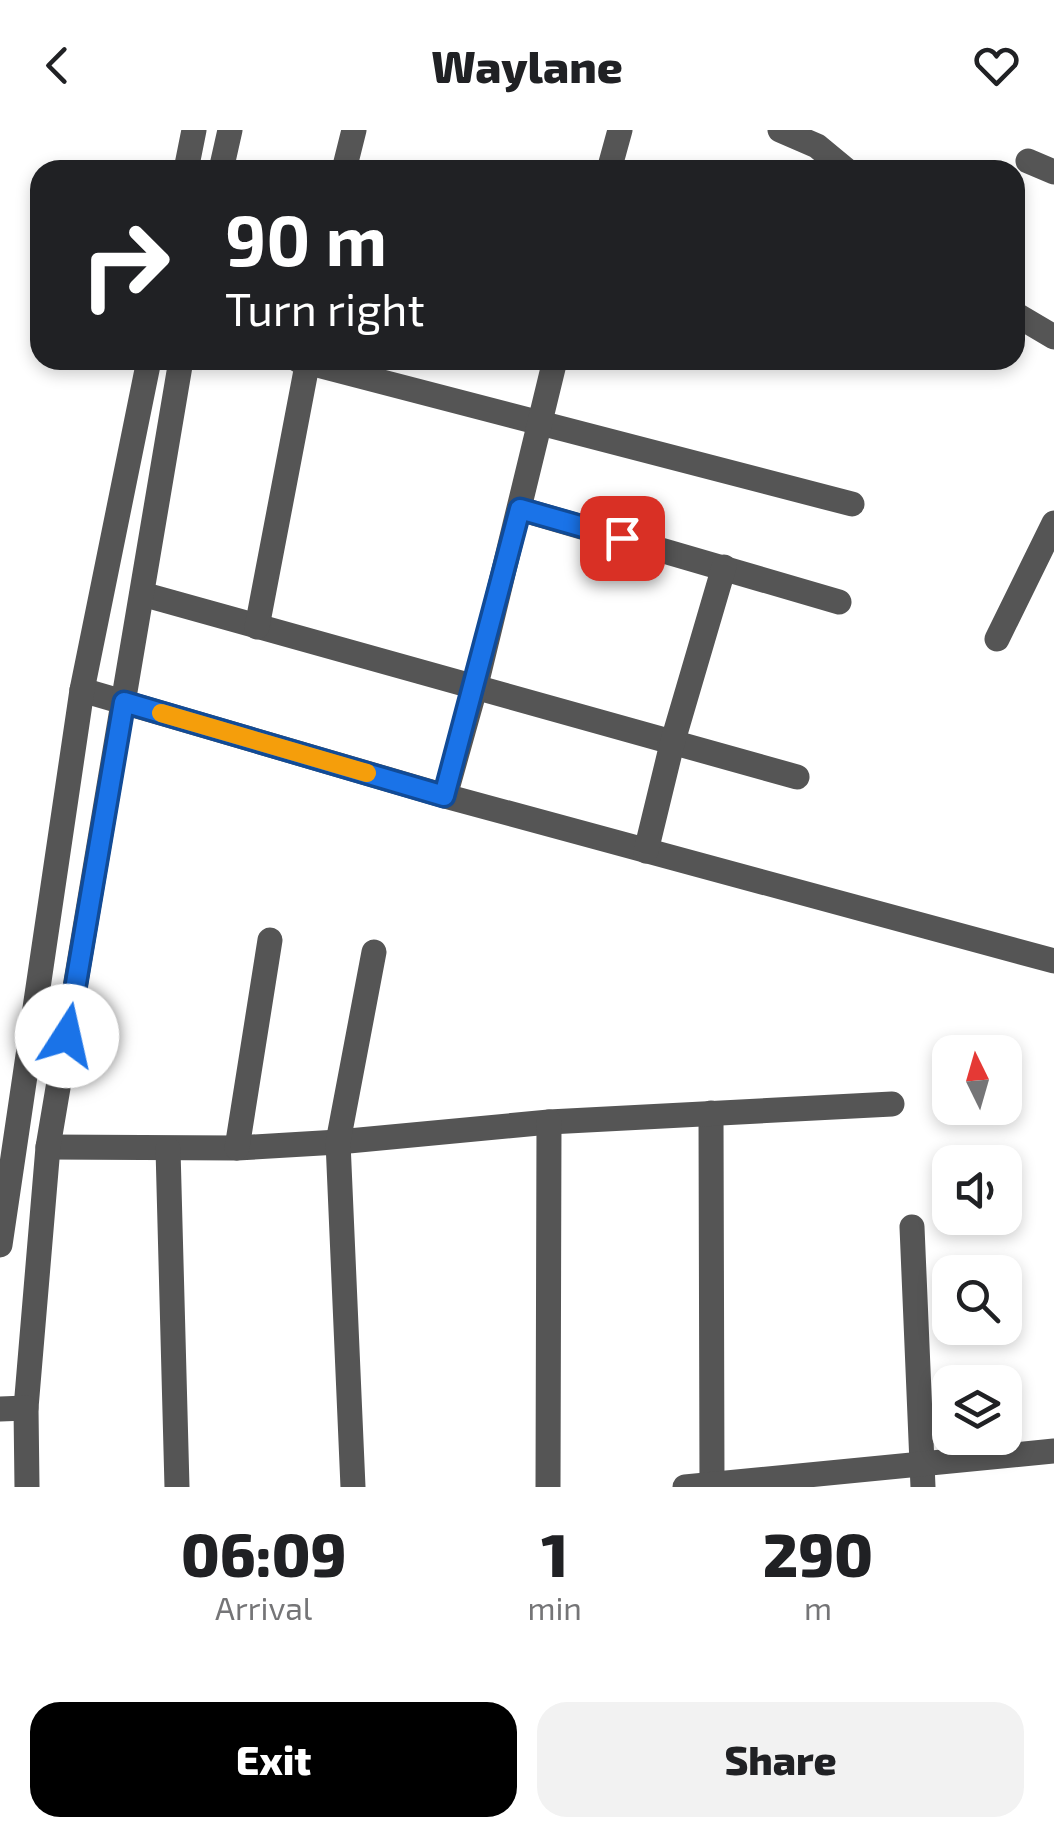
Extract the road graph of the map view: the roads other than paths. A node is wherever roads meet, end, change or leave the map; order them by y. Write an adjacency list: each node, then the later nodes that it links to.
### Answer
1 (194, 130): 6 (street)
2 (230, 130): 7 (street)
3 (354, 130): 8 (street)
4 (620, 130): 9 (street)
5 (780, 130): 10 (street)
6 (188, 160)
7 (224, 160)
8 (346, 160)
9 (611, 160)
10 (834, 160)
11 (1028, 161): 12 (street)
12 (1054, 172)
13 (1025, 320): 14 (street)
14 (1054, 337)
15 (147, 370): 30 (street)
16 (179, 370): 25 (street)
17 (302, 370): 27 (street)
18 (340, 370): 20 (street)
19 (553, 370): 20 (street)
20 (538, 420): 21 (street); 22 (street)
21 (852, 504)
22 (520, 509): 24 (street); 29 (street)
23 (1054, 523): 28 (street)
24 (724, 567): 26 (street); 32 (street)
25 (142, 594): 27 (street); 31 (street)
26 (839, 602)
27 (258, 627): 29 (street)
28 (996, 639)
29 (474, 689): 32 (street); 34 (street)
30 (82, 690): 31 (street); 47 (street)
31 (124, 702): 34 (street); 43 (street)
32 (672, 744): 33 (street); 35 (street)
33 (797, 777)
34 (444, 796): 35 (street)
35 (646, 850): 38 (street)
36 (270, 940): 44 (street)
37 (374, 952): 42 (street)
38 (1054, 960)
39 (892, 1104): 40 (street)
40 (712, 1114): 41 (street); 52 (street)
41 (549, 1122): 42 (street); 56 (street)
42 (338, 1142): 44 (street); 55 (street)
43 (48, 1146): 45 (street); 48 (street)
44 (238, 1148): 45 (street)
45 (168, 1149): 54 (street)
46 (912, 1227): 51 (street)
47 (0, 1244)
48 (26, 1408): 49 (street); 53 (street)
49 (0, 1409)
50 (1054, 1451): 51 (street)
51 (922, 1476): 52 (street)
52 (712, 1486): 57 (street)
53 (27, 1487)
54 (177, 1487)
55 (353, 1487)
56 (548, 1487)
57 (685, 1487)

